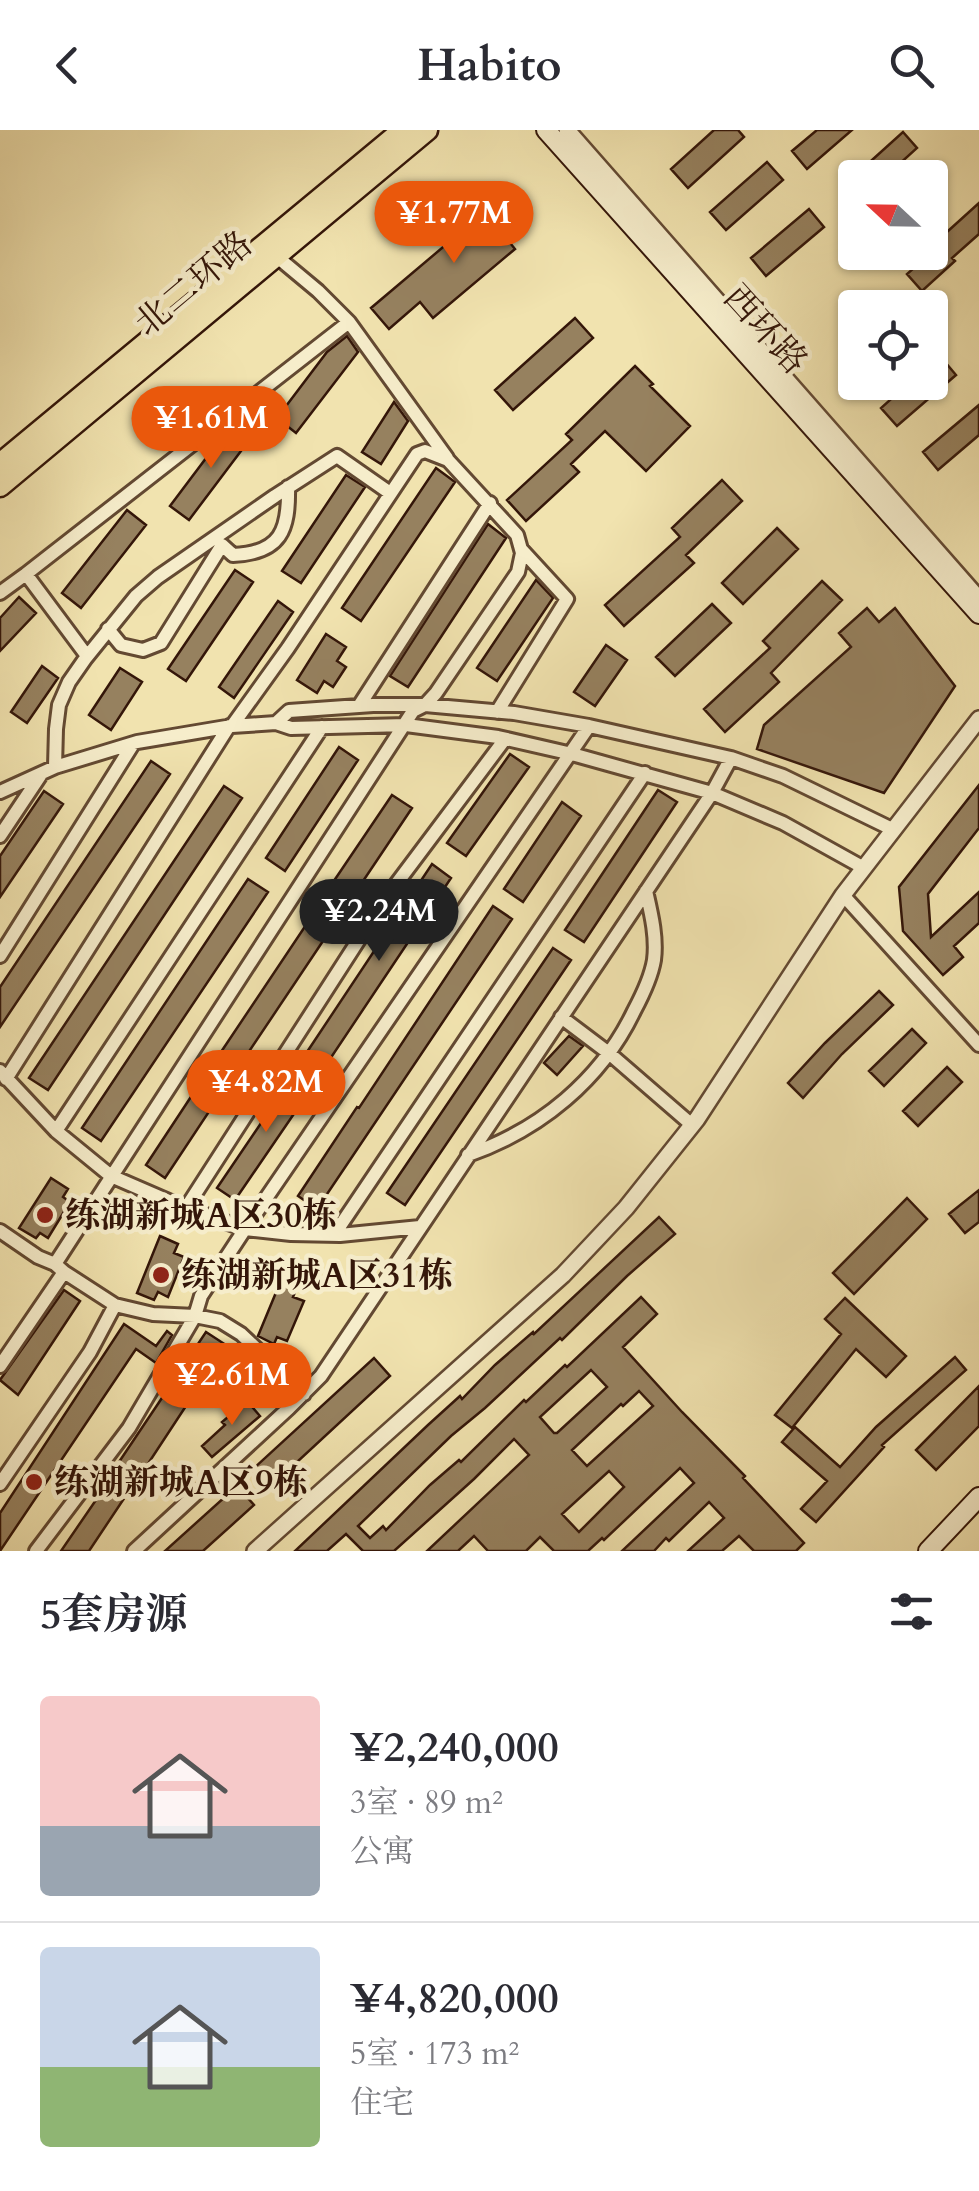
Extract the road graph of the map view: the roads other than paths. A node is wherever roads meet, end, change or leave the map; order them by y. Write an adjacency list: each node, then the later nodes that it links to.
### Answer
1 (427, 130): 5 (main road, 北二环路)
2 (546, 130): 17 (main road, 西环路)
3 (567, 130): 16 (street, 西环路)
4 (388, 134): 8 (main road, 北二环路)
5 (276, 256): 6 (street); 9 (main road, 北二环路)
6 (349, 322): 7 (street); 14 (street)
7 (448, 460): 11 (street); 12 (street)
8 (0, 464)
9 (0, 486)
10 (288, 487): 11 (street); 18 (street); 18 (street)
11 (390, 493): 27 (street)
12 (490, 502): 13 (street); 21 (street)
13 (521, 549): 20 (street); 22 (street)
14 (26, 574): 15 (street); 19 (street)
15 (0, 593)
16 (979, 598)
17 (979, 614)
18 (108, 629): 19 (street)
19 (87, 656): 34 (street)
20 (425, 705): 21 (street); 22 (street); 26 (street)
21 (359, 706): 25 (street)
22 (497, 712): 23 (street)
23 (514, 713): 28 (street); 30 (street)
24 (979, 719): 38 (street)
25 (276, 722): 27 (street); 29 (street)
26 (406, 724): 29 (street); 30 (street); 51 (street)
27 (230, 726): 31 (street); 47 (street)
28 (589, 726): 32 (street); 33 (street)
29 (322, 727): 49 (street)
30 (501, 738): 32 (street); 52 (street)
31 (133, 744): 34 (street); 43 (street)
32 (572, 754): 35 (street); 54 (street)
33 (731, 758): 37 (street); 38 (street)
34 (49, 770): 36 (street); 39 (street)
35 (645, 774): 37 (street); 56 (street)
36 (0, 792)
37 (712, 794): 40 (street); 41 (street)
38 (894, 830): 40 (street)
39 (0, 836)
40 (864, 868): 42 (street)
41 (646, 891): 44 (street); 46 (street)
42 (844, 895): 45 (street); 48 (street)
43 (0, 956)
44 (561, 1017): 46 (street); 50 (street)
45 (979, 1045)
46 (610, 1054): 48 (street); 50 (street)
47 (3, 1075): 49 (street)
48 (692, 1125): 66 (street)
49 (56, 1131): 51 (street)
50 (468, 1155): 53 (street)
51 (111, 1176): 52 (street); 57 (street)
52 (186, 1208): 54 (street)
53 (420, 1227): 56 (street); 61 (street)
54 (245, 1229): 56 (street); 59 (street)
55 (0, 1230): 57 (street)
56 (334, 1235)
57 (59, 1268): 58 (street); 60 (street)
58 (115, 1305): 59 (street); 62 (street)
59 (195, 1316): 61 (street); 64 (street)
60 (0, 1366)
61 (304, 1394): 65 (street)
62 (0, 1484)
63 (979, 1497): 67 (main road)
64 (36, 1551)
65 (134, 1551)
66 (255, 1551)
67 (928, 1551)

